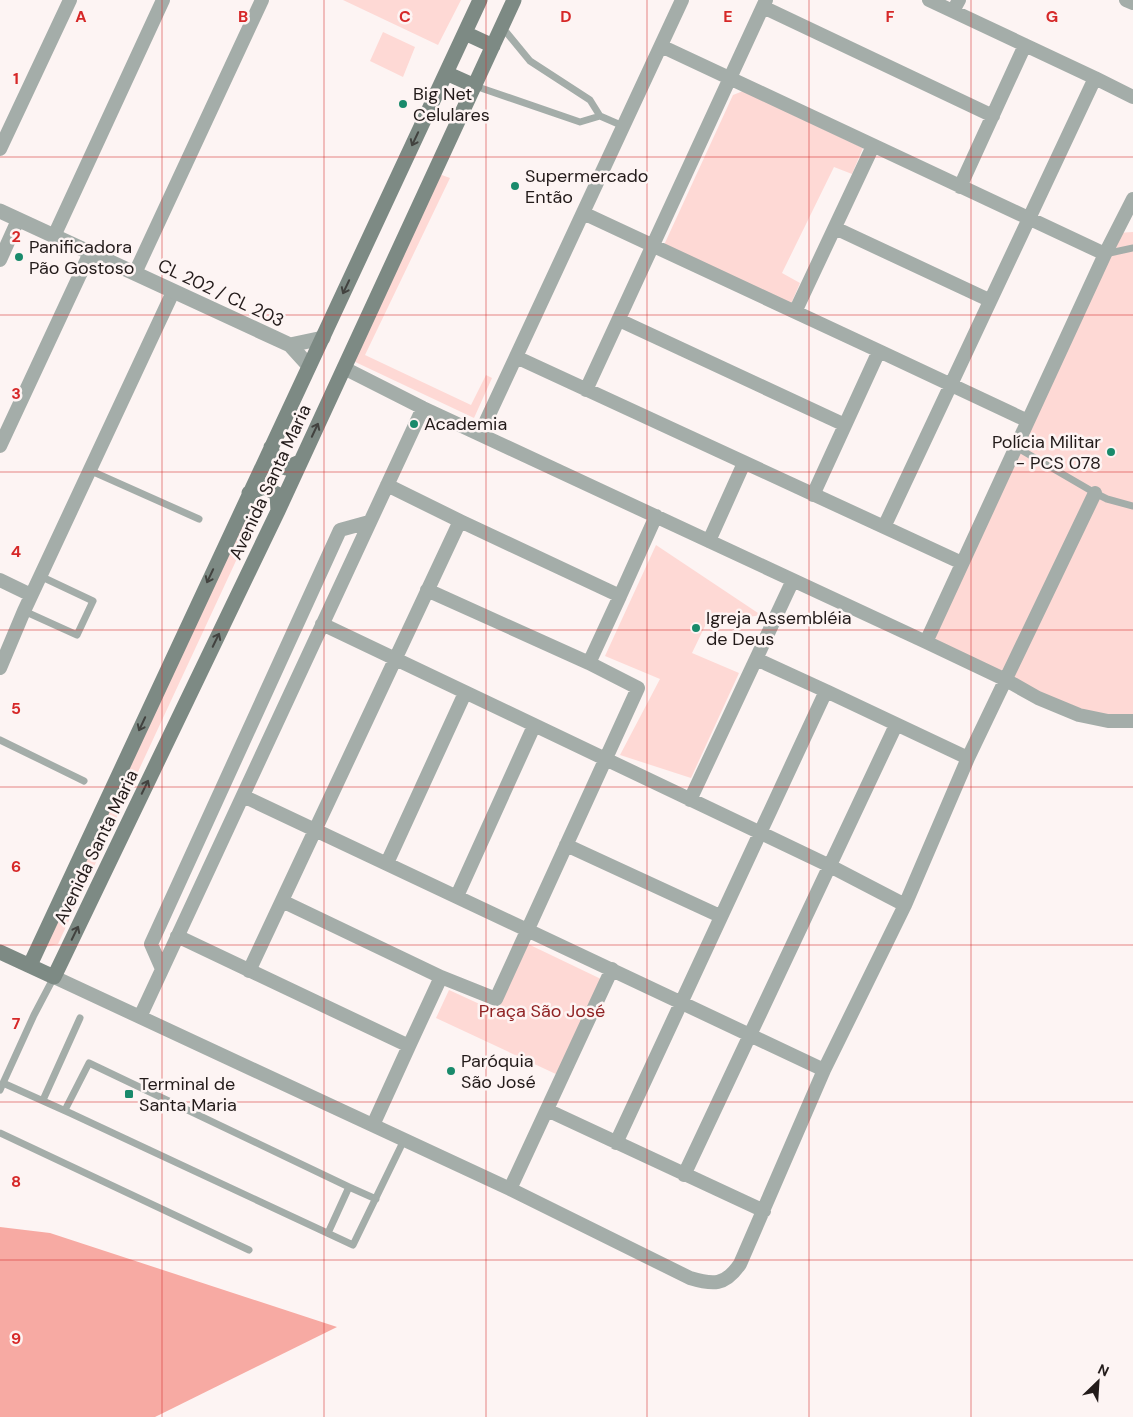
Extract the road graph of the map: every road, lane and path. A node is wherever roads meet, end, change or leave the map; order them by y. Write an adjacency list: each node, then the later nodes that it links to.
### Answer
1 (70, 0): 26 (street)
2 (163, 0): 34 (street)
3 (262, 0): 40 (street)
4 (480, 0): 13 (main road, Avenida Santa Maria)
5 (514, 0): 12 (main road, Avenida Santa Maria)
6 (682, 0): 16 (street)
7 (929, 0): 11 (street)
8 (1126, 0): 9 (street)
9 (1133, 3)
10 (764, 4): 19 (street); 23 (street)
11 (956, 6): 14 (street)
12 (502, 27): 15 (main road, Avenida Santa Maria); 22 (lane)
13 (465, 33): 15 (main road); 17 (main road, Avenida Santa Maria)
14 (1025, 45): 18 (street); 23 (street)
15 (493, 46): 20 (main road, Avenida Santa Maria)
16 (660, 46): 19 (street); 24 (street)
17 (446, 73): 20 (main road); 45 (main road, Avenida Santa Maria, one-way to 45)
18 (1095, 78): 21 (street); 31 (street)
19 (730, 79): 25 (street); 35 (street)
20 (475, 86): 22 (lane); 50 (main road, Avenida Santa Maria)
21 (1133, 97)
22 (600, 116): 24 (lane)
23 (993, 116): 27 (street)
24 (623, 126): 30 (street)
25 (873, 146): 27 (street); 33 (street)
26 (0, 149)
27 (960, 187): 31 (street)
28 (1133, 199): 38 (street)
29 (0, 211): 32 (street, CL 202 / CL 203)
30 (583, 213): 35 (street); 48 (street)
31 (1028, 218): 38 (street); 42 (street)
32 (18, 220): 34 (street, CL 202 / CL 203); 39 (street)
33 (835, 228): 42 (street); 43 (street)
34 (54, 236): 37 (street, CL 202 / CL 203)
35 (652, 246): 43 (street); 44 (street)
36 (1133, 248): 38 (lane)
37 (90, 253): 40 (street, CL 202 / CL 203); 57 (street)
38 (1105, 254): 54 (street)
39 (0, 260)
40 (134, 273): 41 (street, CL 202 / CL 203)
41 (173, 292): 46 (street, CL 202 / CL 203); 62 (street)
42 (990, 300): 51 (street)
43 (795, 312): 47 (street)
44 (619, 320): 52 (street); 55 (street)
45 (323, 338): 46 (street); 49 (main road, Avenida Santa Maria)
46 (290, 345): 49 (street)
47 (879, 351): 51 (street); 55 (street)
48 (516, 357): 52 (street); 56 (street)
49 (309, 366): 58 (main road, Avenida Santa Maria)
50 (344, 368): 53 (street); 60 (main road, Avenida Santa Maria, one-way to 50)
51 (950, 384): 54 (street); 73 (street)
52 (586, 390): 61 (street)
53 (423, 408): 56 (street); 63 (street)
54 (1028, 421): 59 (street)
55 (845, 425): 66 (street)
56 (480, 434): 69 (street)
57 (0, 446)
58 (271, 447): 60 (main road); 64 (main road, Avenida Santa Maria)
59 (1016, 447): 65 (lane); 75 (street)
60 (300, 462): 68 (main road, Avenida Santa Maria)
61 (744, 463): 66 (street); 74 (street)
62 (90, 470): 70 (lane); 76 (street)
63 (386, 486): 71 (street); 72 (street)
64 (249, 493): 68 (main road); 113 (main road, Avenida Santa Maria, one-way to 113)
65 (1095, 493): 67 (lane); 89 (street)
66 (813, 495): 73 (street)
67 (1133, 506)
68 (278, 511): 117 (main road, Avenida Santa Maria, one-way to 68)
69 (656, 516): 74 (street); 81 (street)
70 (199, 519)
71 (460, 521): 79 (street); 81 (street)
72 (369, 522): 83 (street); 114 (street)
73 (884, 527): 75 (street)
74 (708, 541): 78 (street)
75 (962, 563): 84 (street)
76 (40, 576): 80 (street); 82 (lane)
77 (0, 580): 80 (street)
78 (793, 580): 84 (street); 86 (street)
79 (428, 590): 85 (street); 87 (street)
80 (31, 595): 82 (street)
81 (620, 596): 87 (street)
82 (24, 611): 88 (street)
83 (322, 624): 85 (street); 99 (street)
84 (926, 642): 89 (street)
85 (395, 659): 91 (street); 101 (street)
86 (756, 659): 90 (street); 100 (street)
87 (589, 663): 97 (street)
88 (0, 668)
89 (1006, 680): 92 (street); 96 (street)
90 (826, 691): 93 (street); 102 (street)
91 (465, 692): 94 (street); 104 (street)
92 (1133, 721)
93 (896, 725): 96 (street); 105 (street)
94 (534, 726): 97 (street); 106 (street)
95 (0, 740): 98 (lane)
96 (968, 758): 108 (street)
97 (605, 759): 100 (street); 103 (street)
98 (84, 781)
99 (243, 796): 101 (street); 111 (street)
100 (690, 800): 102 (street)
101 (315, 830): 104 (street); 107 (street)
102 (759, 832): 105 (street); 109 (street)
103 (566, 845): 109 (street); 110 (street)
104 (387, 863): 106 (street)
105 (830, 866): 108 (street); 122 (street)
106 (456, 896): 110 (street)
107 (282, 901): 116 (street); 118 (street)
108 (905, 905): 124 (street)
109 (720, 916): 119 (street)
110 (527, 929): 115 (street); 118 (street)
111 (177, 936): 114 (street); 116 (street)
112 (0, 952): 113 (main road)
113 (30, 965): 117 (main road)
114 (162, 969): 120 (street)
115 (612, 969): 119 (street); 128 (street)
116 (249, 971): 123 (street)
117 (54, 977): 120 (street); 125 (lane)
118 (441, 977): 123 (street)
119 (681, 1001): 122 (street); 132 (street)
120 (140, 1017): 129 (street)
121 (80, 1018): 126 (lane)
122 (750, 1034): 124 (street); 133 (street)
123 (408, 1046): 129 (street)
124 (824, 1070): 137 (street)
125 (1, 1087): 126 (lane)
126 (43, 1100): 127 (lane)
127 (65, 1110): 134 (lane); 138 (lane)
128 (546, 1110): 132 (street); 135 (street)
129 (373, 1125): 131 (street)
130 (0, 1133): 139 (lane)
131 (404, 1140): 135 (street); 136 (lane)
132 (616, 1142): 133 (street)
133 (684, 1175): 137 (street)
134 (349, 1186): 136 (lane); 138 (lane)
135 (510, 1189): 137 (street)
136 (376, 1199): 138 (lane)
137 (764, 1211)
138 (328, 1233)
139 (249, 1250)

